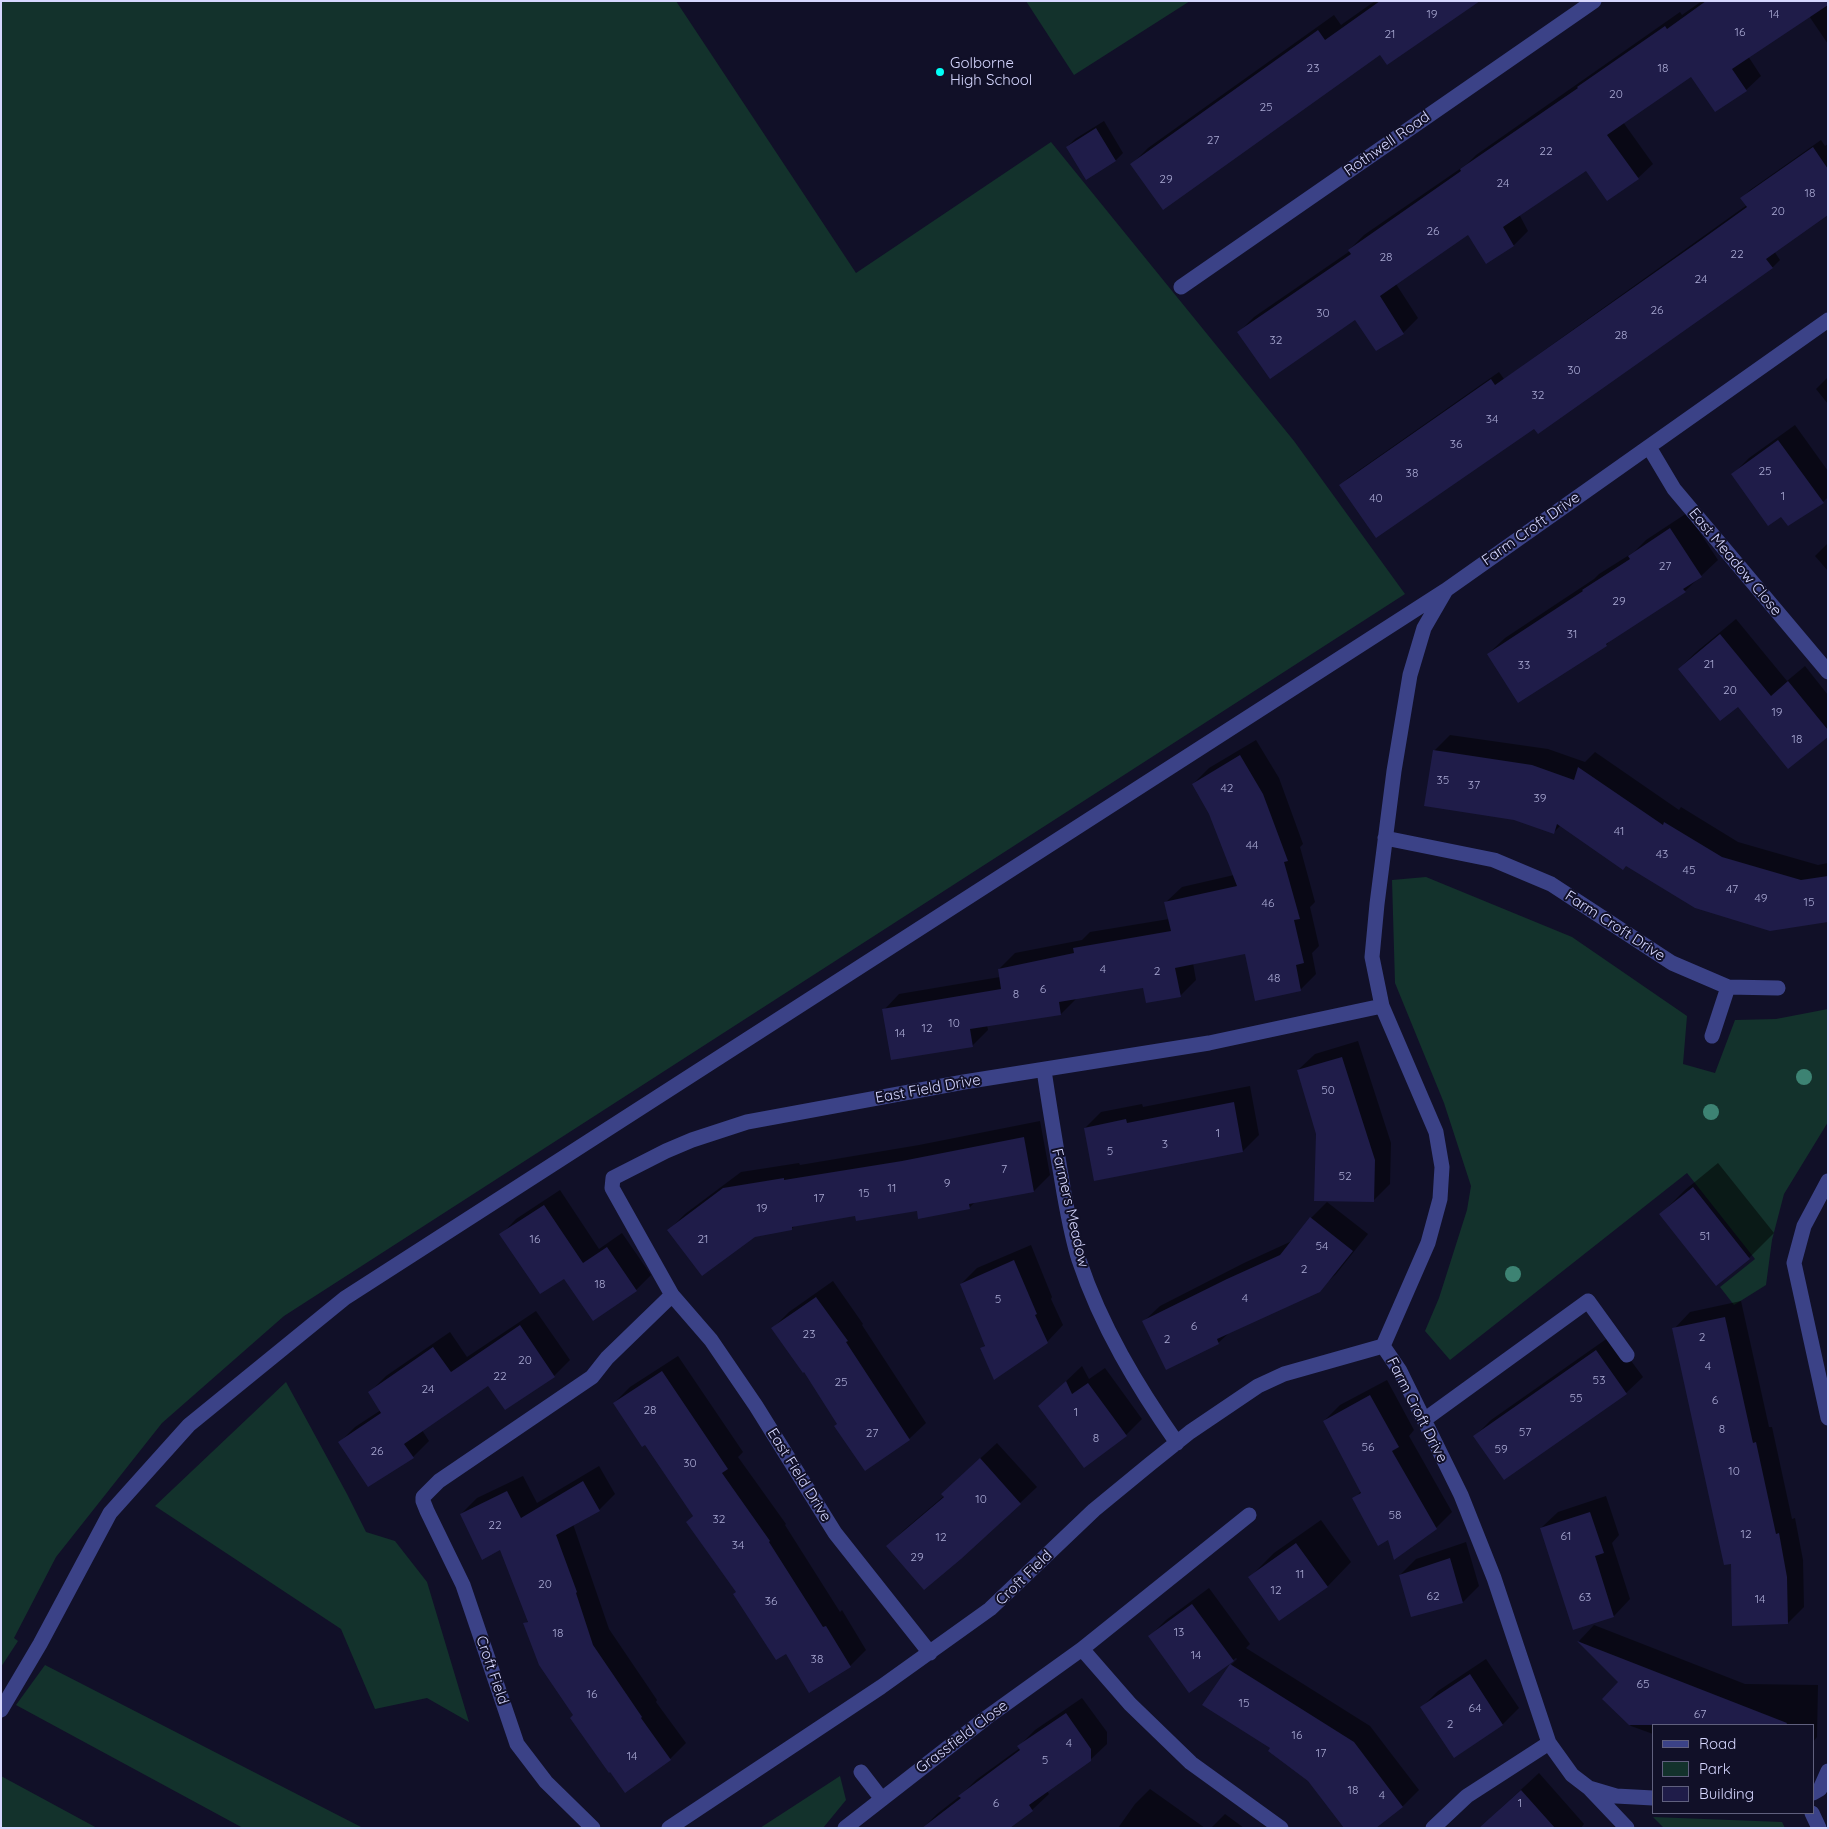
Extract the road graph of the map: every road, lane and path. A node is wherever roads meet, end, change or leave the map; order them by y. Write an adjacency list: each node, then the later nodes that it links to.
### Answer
1 (1594, 1): 2 (street, Rothwell Road)
2 (1181, 287)
3 (1828, 320): 4 (street, Farm Croft Drive)
4 (1649, 447): 5 (street, Farm Croft Drive); 6 (street, East Meadow Close)
5 (1446, 590): 7 (street, Farm Croft Drive); 23 (street)
6 (1828, 672)
7 (1385, 838): 8 (street, Farm Croft Drive); 10 (street, Farm Croft Drive)
8 (1728, 987): 9 (street, Farm Croft Drive); 11 (street)
9 (1778, 988)
10 (1382, 1006): 12 (street, East Field Drive); 15 (street, Farm Croft Drive)
11 (1712, 1036)
12 (1044, 1070): 14 (street, East Field Drive); 19 (street, Farmers Meadow)
13 (1828, 1181): 17 (street)
14 (672, 1294): 22 (street, East Field Drive); 32 (street, Croft Field)
15 (1383, 1346): 18 (street, Farm Croft Drive); 19 (street, Croft Field)
16 (1627, 1355): 18 (street)
17 (1828, 1418)
18 (1424, 1420): 24 (street, Farm Croft Drive)
19 (1177, 1442): 22 (street, Croft Field)
20 (1249, 1515): 21 (street, Grassfield Close)
21 (1082, 1649): 29 (street, Grassfield Close); 35 (street)
22 (930, 1653): 33 (street, Croft Field)
23 (1, 1710)
24 (1549, 1743): 27 (street, Farm Croft Drive); 36 (street)
25 (1828, 1771): 28 (street)
26 (861, 1772): 29 (street)
27 (1590, 1788): 30 (street, Farm Croft Drive); 37 (street)
28 (1814, 1792)
29 (881, 1798): 34 (street, Grassfield Close)
30 (1652, 1798)
31 (1812, 1814): 38 (street)
32 (593, 1828)
33 (668, 1828)
34 (845, 1828)
35 (1282, 1828)
36 (1433, 1828)
37 (1627, 1828)
38 (1819, 1828)

